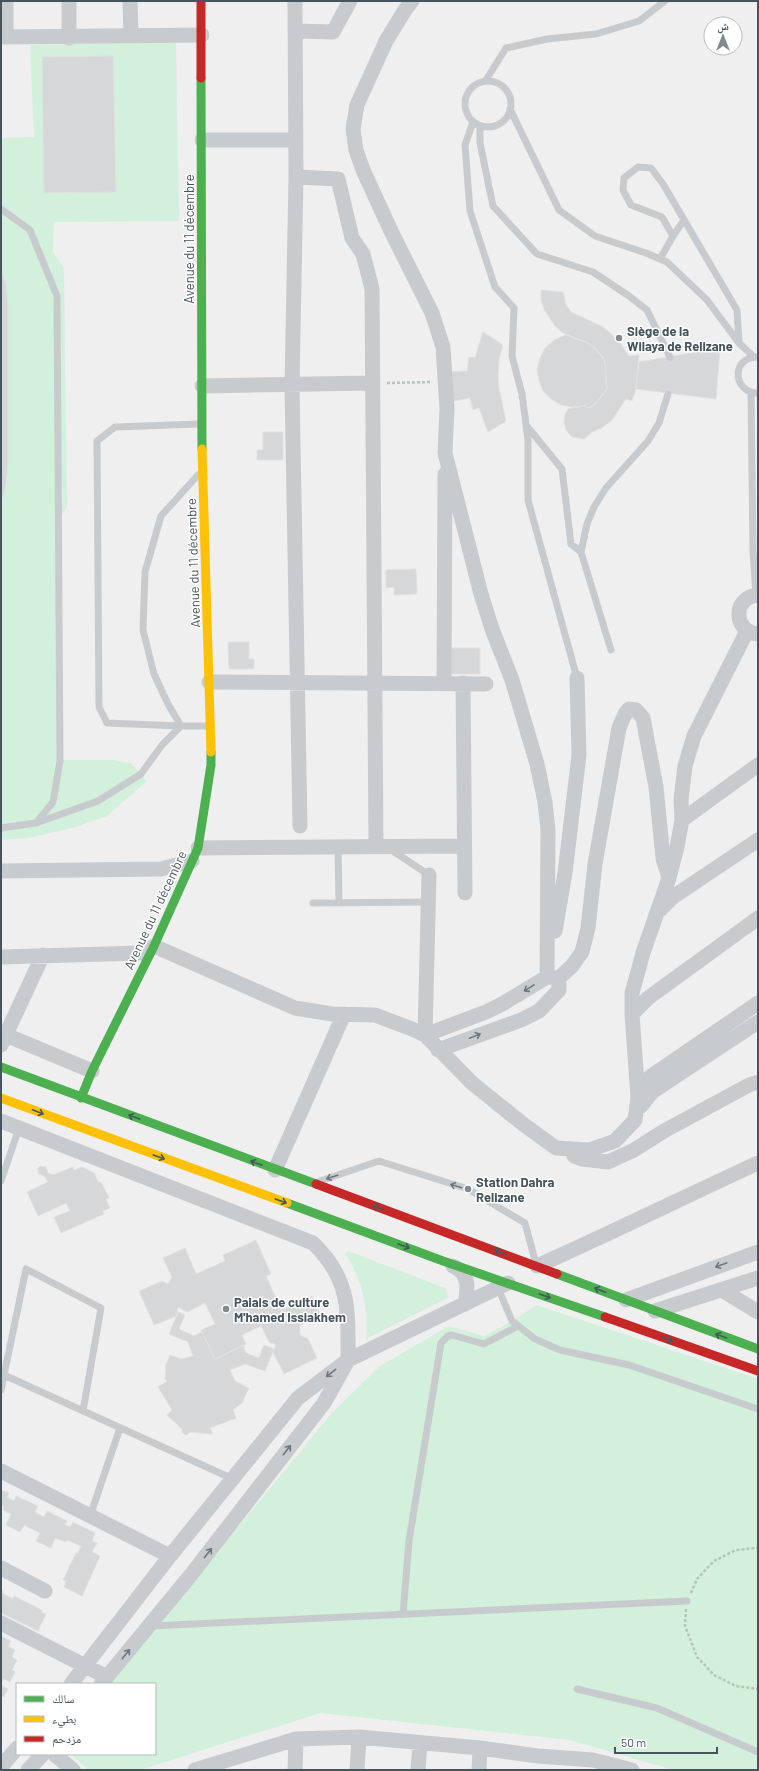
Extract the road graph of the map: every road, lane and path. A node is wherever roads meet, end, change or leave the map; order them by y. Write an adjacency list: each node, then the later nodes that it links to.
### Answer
1 (6, 1): 12 (street)
2 (69, 1): 13 (street)
3 (130, 1): 11 (street)
4 (201, 1): 10 (main road, Avenue du 11 décembre)
5 (295, 1): 9 (street)
6 (350, 1): 9 (street)
7 (412, 1): 28 (street)
8 (665, 1): 14 (lane)
9 (295, 31): 19 (street)
10 (202, 35): 11 (street); 18 (main road, Avenue du 11 décembre)
11 (131, 36): 13 (street)
12 (4, 37): 13 (street)
13 (69, 38)
14 (486, 80): 15 (lane); 16 (lane)
15 (510, 110): 17 (lane); 24 (lane)
16 (473, 122): 17 (lane); 35 (lane)
17 (480, 126): 26 (lane)
18 (202, 140): 19 (street); 30 (main road, Avenue du 11 décembre)
19 (296, 140): 20 (street)
20 (296, 177): 29 (street); 31 (street)
21 (1, 209): 53 (lane)
22 (684, 220): 23 (lane); 23 (lane); 25 (lane)
23 (672, 236): 24 (lane)
24 (660, 259): 25 (lane)
25 (739, 342): 27 (lane)
26 (670, 357)
27 (756, 357): 32 (lane)
28 (444, 382): 29 (path); 36 (street)
29 (372, 383): 31 (street); 45 (street)
30 (202, 386): 31 (street); 34 (main road, Avenue du 11 décembre)
31 (292, 386): 44 (street)
32 (754, 393): 39 (lane)
33 (668, 394): 38 (lane)
34 (201, 424): 37 (main road, Avenue du 11 décembre); 49 (lane)
35 (526, 425): 38 (lane); 42 (lane)
36 (445, 453): 46 (street); 73 (street)
37 (203, 470): 43 (main road, Avenue du 11 décembre); 49 (lane)
38 (581, 552): 41 (lane)
39 (757, 595): 40 (street)
40 (752, 632): 52 (street)
41 (612, 650)
42 (577, 678): 73 (street)
43 (209, 682): 44 (street); 50 (main road, Avenue du 11 décembre)
44 (298, 682): 45 (street); 54 (street)
45 (375, 683): 46 (street); 59 (street)
46 (444, 683): 47 (street)
47 (463, 683): 48 (street); 57 (street)
48 (486, 684)
49 (181, 726): 50 (lane); 53 (lane)
50 (210, 726): 60 (main road, Avenue du 11 décembre)
51 (758, 765): 52 (street)
52 (682, 820): 63 (street)
53 (36, 823): 55 (lane)
54 (300, 826)
55 (1, 828)
56 (758, 840): 68 (street)
57 (464, 846): 59 (street); 64 (street)
58 (338, 847): 59 (street); 60 (street); 67 (lane)
59 (381, 847): 62 (lane)
60 (195, 855): 61 (street); 70 (main road, Avenue du 11 décembre)
61 (1, 871)
62 (429, 875): 65 (street)
63 (669, 878): 68 (street); 73 (street)
64 (465, 893)
65 (428, 902): 67 (lane); 78 (street)
66 (313, 903): 67 (lane)
67 (339, 903)
68 (657, 914): 76 (street)
69 (758, 918): 76 (street)
70 (154, 946): 71 (street); 75 (street); 82 (main road, Avenue du 11 décembre)
71 (43, 955): 72 (street); 79 (street)
72 (1, 957)
73 (553, 977): 78 (street, one-way to 78); 80 (street, one-way to 73)
74 (758, 1003): 84 (street)
75 (344, 1014): 78 (street); 92 (street)
76 (632, 1014): 84 (street)
77 (757, 1025): 87 (street)
78 (425, 1036): 80 (street)
79 (3, 1038): 82 (street)
80 (438, 1050): 90 (street)
81 (1, 1067): 86 (main road)
82 (92, 1071): 86 (main road, Avenue du 11 décembre)
83 (758, 1082): 90 (street)
84 (638, 1097): 87 (street)
85 (1, 1098): 96 (main road, one-way to 96)
86 (81, 1098): 92 (main road, one-way to 86)
87 (636, 1114): 90 (street)
88 (1, 1121): 89 (street)
89 (19, 1128): 93 (lane); 107 (street)
90 (556, 1148)
91 (758, 1163): 97 (street)
92 (275, 1170): 94 (main road)
93 (1, 1181)
94 (312, 1183): 97 (main road, one-way to 94); 97 (lane, one-way to 94)
95 (758, 1252): 101 (street, one-way to 101)
96 (443, 1261): 99 (main road); 102 (street)
97 (537, 1266): 101 (main road, one-way to 97)
98 (758, 1278): 100 (street)
99 (503, 1286): 102 (street); 105 (lane); 108 (main road, one-way to 108)
100 (722, 1290): 103 (street); 104 (street)
101 (626, 1300): 103 (main road)
102 (466, 1304): 107 (street)
103 (655, 1311): 106 (main road, one-way to 103)
104 (758, 1312)
105 (518, 1326): 111 (lane); 122 (lane)
106 (758, 1349)
107 (348, 1360): 115 (street, one-way to 115); 124 (street, one-way to 107)
108 (758, 1371)
109 (4, 1375): 110 (lane); 112 (lane); 112 (lane)
110 (1, 1390)
111 (758, 1409)
112 (84, 1411): 113 (lane)
113 (120, 1428): 115 (lane); 116 (lane)
114 (1, 1471): 116 (street)
115 (233, 1479): 118 (street)
116 (90, 1516): 118 (street)
117 (758, 1548): 121 (path)
118 (170, 1556): 125 (street)
119 (1, 1568): 120 (street)
120 (45, 1591)
121 (687, 1601): 122 (lane); 129 (path)
122 (403, 1614): 124 (lane)
123 (1, 1623): 125 (street)
124 (148, 1626): 126 (street, one-way to 124)
125 (86, 1666): 126 (street); 127 (street)
126 (104, 1680)
127 (72, 1683)
128 (577, 1689): 135 (lane)
129 (758, 1689)
130 (359, 1737): 131 (street); 132 (street); 145 (street)
131 (296, 1739): 139 (street); 144 (street)
132 (420, 1743): 133 (street); 146 (street)
133 (480, 1748): 138 (street); 147 (street)
134 (16, 1749): 140 (street)
135 (758, 1752)
136 (42, 1755): 141 (street)
137 (55, 1755): 142 (street)
138 (537, 1763): 148 (street)
139 (230, 1764): 143 (street)
140 (1, 1767)
141 (28, 1770)
142 (73, 1770)
143 (195, 1770)
144 (295, 1770)
145 (357, 1770)
146 (418, 1770)
147 (479, 1770)
148 (632, 1770)

